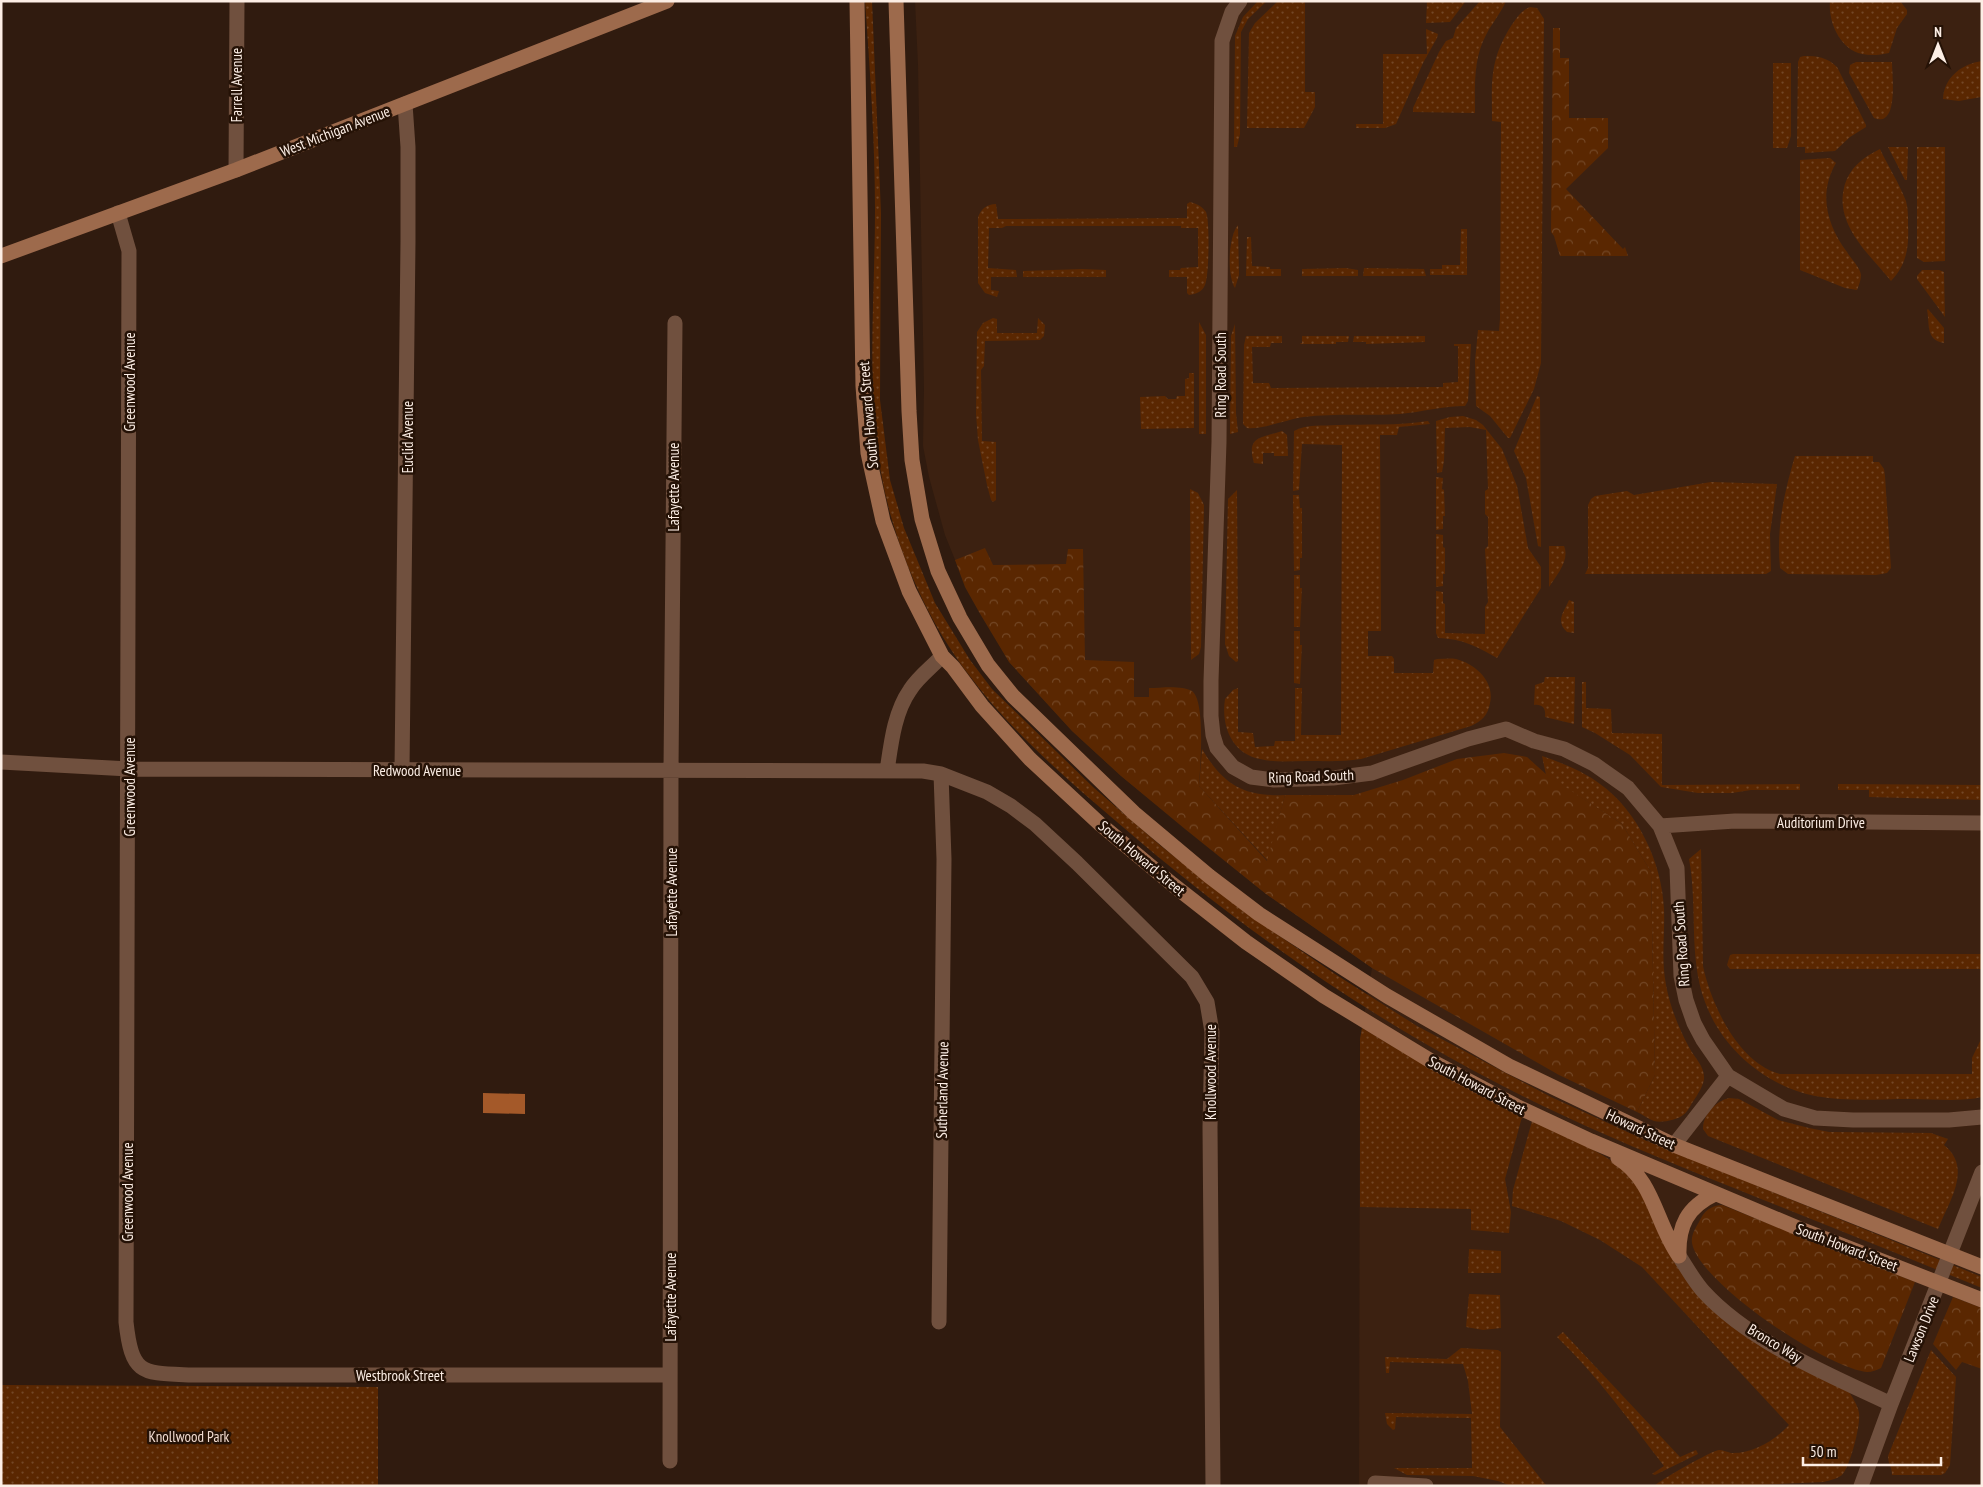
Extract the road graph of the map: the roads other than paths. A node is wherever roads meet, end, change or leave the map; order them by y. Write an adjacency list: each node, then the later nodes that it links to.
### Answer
1 (237, 1): 7 (street, Farrell Avenue)
2 (667, 1): 6 (street, West Michigan Avenue)
3 (857, 1): 11 (street, South Howard Street)
4 (896, 1): 21 (street, South Howard Street)
5 (1240, 1): 20 (street, Ring Road South)
6 (405, 104): 7 (street, West Michigan Avenue); 14 (street, Euclid Avenue)
7 (236, 170): 8 (street, West Michigan Avenue)
8 (118, 213): 9 (street, West Michigan Avenue); 13 (street, Greenwood Avenue)
9 (1, 256)
10 (674, 323): 15 (street, Lafayette Avenue)
11 (942, 656): 16 (street); 24 (street, South Howard Street)
12 (1, 762): 13 (street, Redwood Avenue)
13 (129, 769): 14 (street, Redwood Avenue); 32 (street, Greenwood Avenue)
14 (402, 770): 15 (street, Redwood Avenue)
15 (671, 771): 17 (street, Redwood Avenue); 33 (street, Lafayette Avenue)
16 (887, 771): 17 (street, Knollwood Avenue); 18 (street, Knollwood Avenue)
17 (833, 772)
18 (941, 774): 31 (street, Sutherland Avenue); 36 (street, Knollwood Avenue)
19 (1982, 823): 20 (street, Auditorium Drive)
20 (1660, 826): 22 (street, Ring Road South)
21 (1320, 952): 25 (street, Howard Street)
22 (1728, 1076): 23 (street, Ring Road South); 25 (street)
23 (1982, 1117)
24 (1591, 1141): 27 (street, South Howard Street); 28 (street)
25 (1674, 1145): 29 (street, Howard Street)
26 (1982, 1172): 34 (street, Lawson Drive)
27 (1716, 1194): 28 (street); 30 (street, South Howard Street)
28 (1679, 1256): 34 (street, Bronco Way)
29 (1982, 1267)
30 (1982, 1300)
31 (939, 1322)
32 (134, 1360): 33 (street, Westbrook Street)
33 (670, 1375): 35 (street, Lafayette Avenue)
34 (1891, 1404): 39 (street, Lawson Drive)
35 (670, 1461)
36 (1213, 1486)
37 (1375, 1486): 38 (street)
38 (1426, 1486)
39 (1861, 1486)

